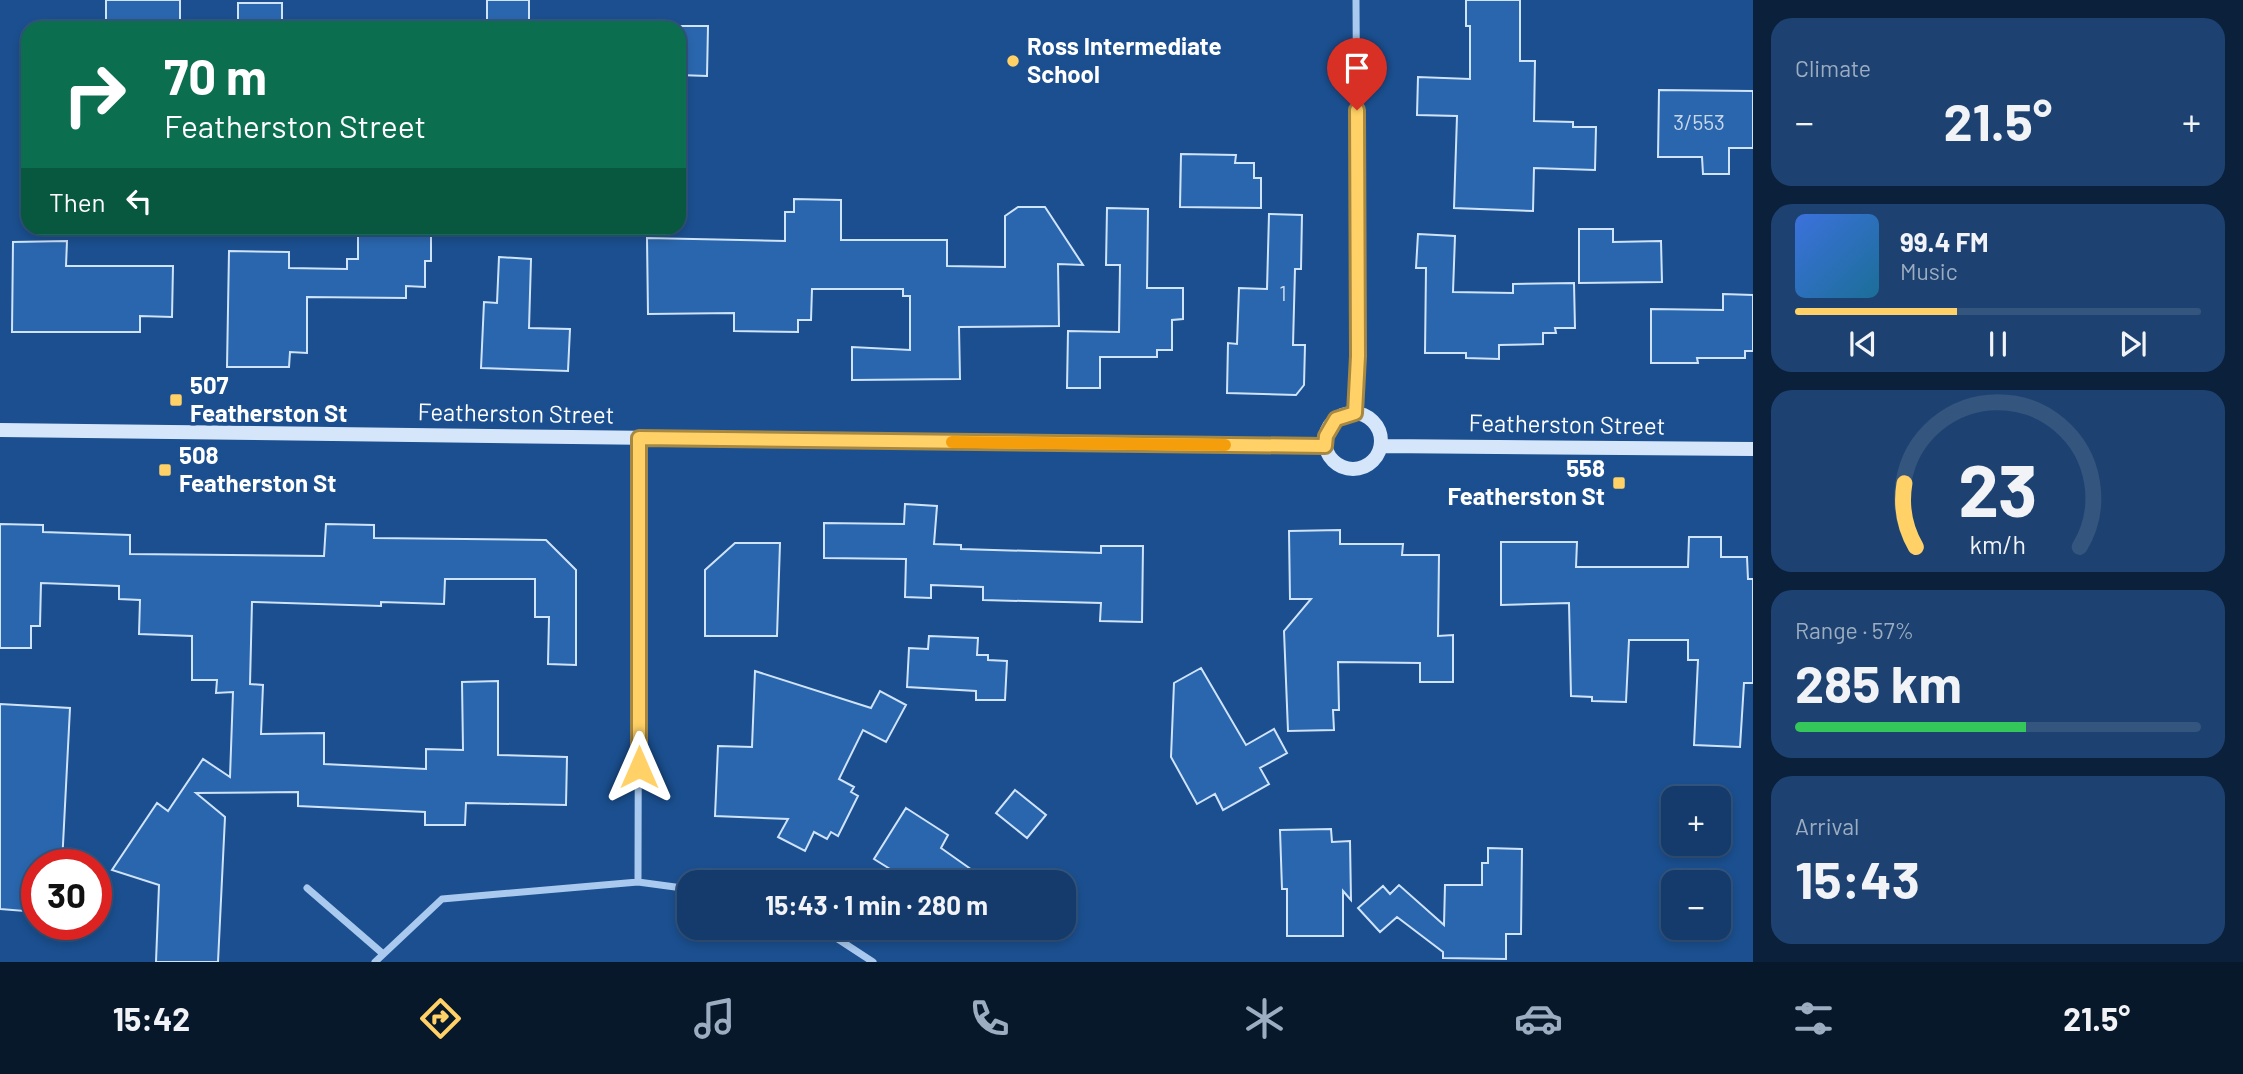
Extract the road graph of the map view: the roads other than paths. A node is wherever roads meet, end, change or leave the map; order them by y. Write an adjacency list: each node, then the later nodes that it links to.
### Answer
1 (1356, 0): 2 (street)
2 (1355, 413): 5 (main road); 6 (main road)
3 (0, 430): 4 (main road, Featherston Street)
4 (639, 438): 5 (main road, Featherston Street); 8 (street)
5 (1325, 446): 6 (main road)
6 (1381, 446): 7 (main road, Featherston Street)
7 (1753, 449)
8 (638, 882): 9 (street); 12 (street)
9 (677, 887)
10 (307, 888): 12 (street)
11 (839, 940): 14 (street)
12 (383, 953): 13 (street)
13 (375, 962)
14 (873, 962)

